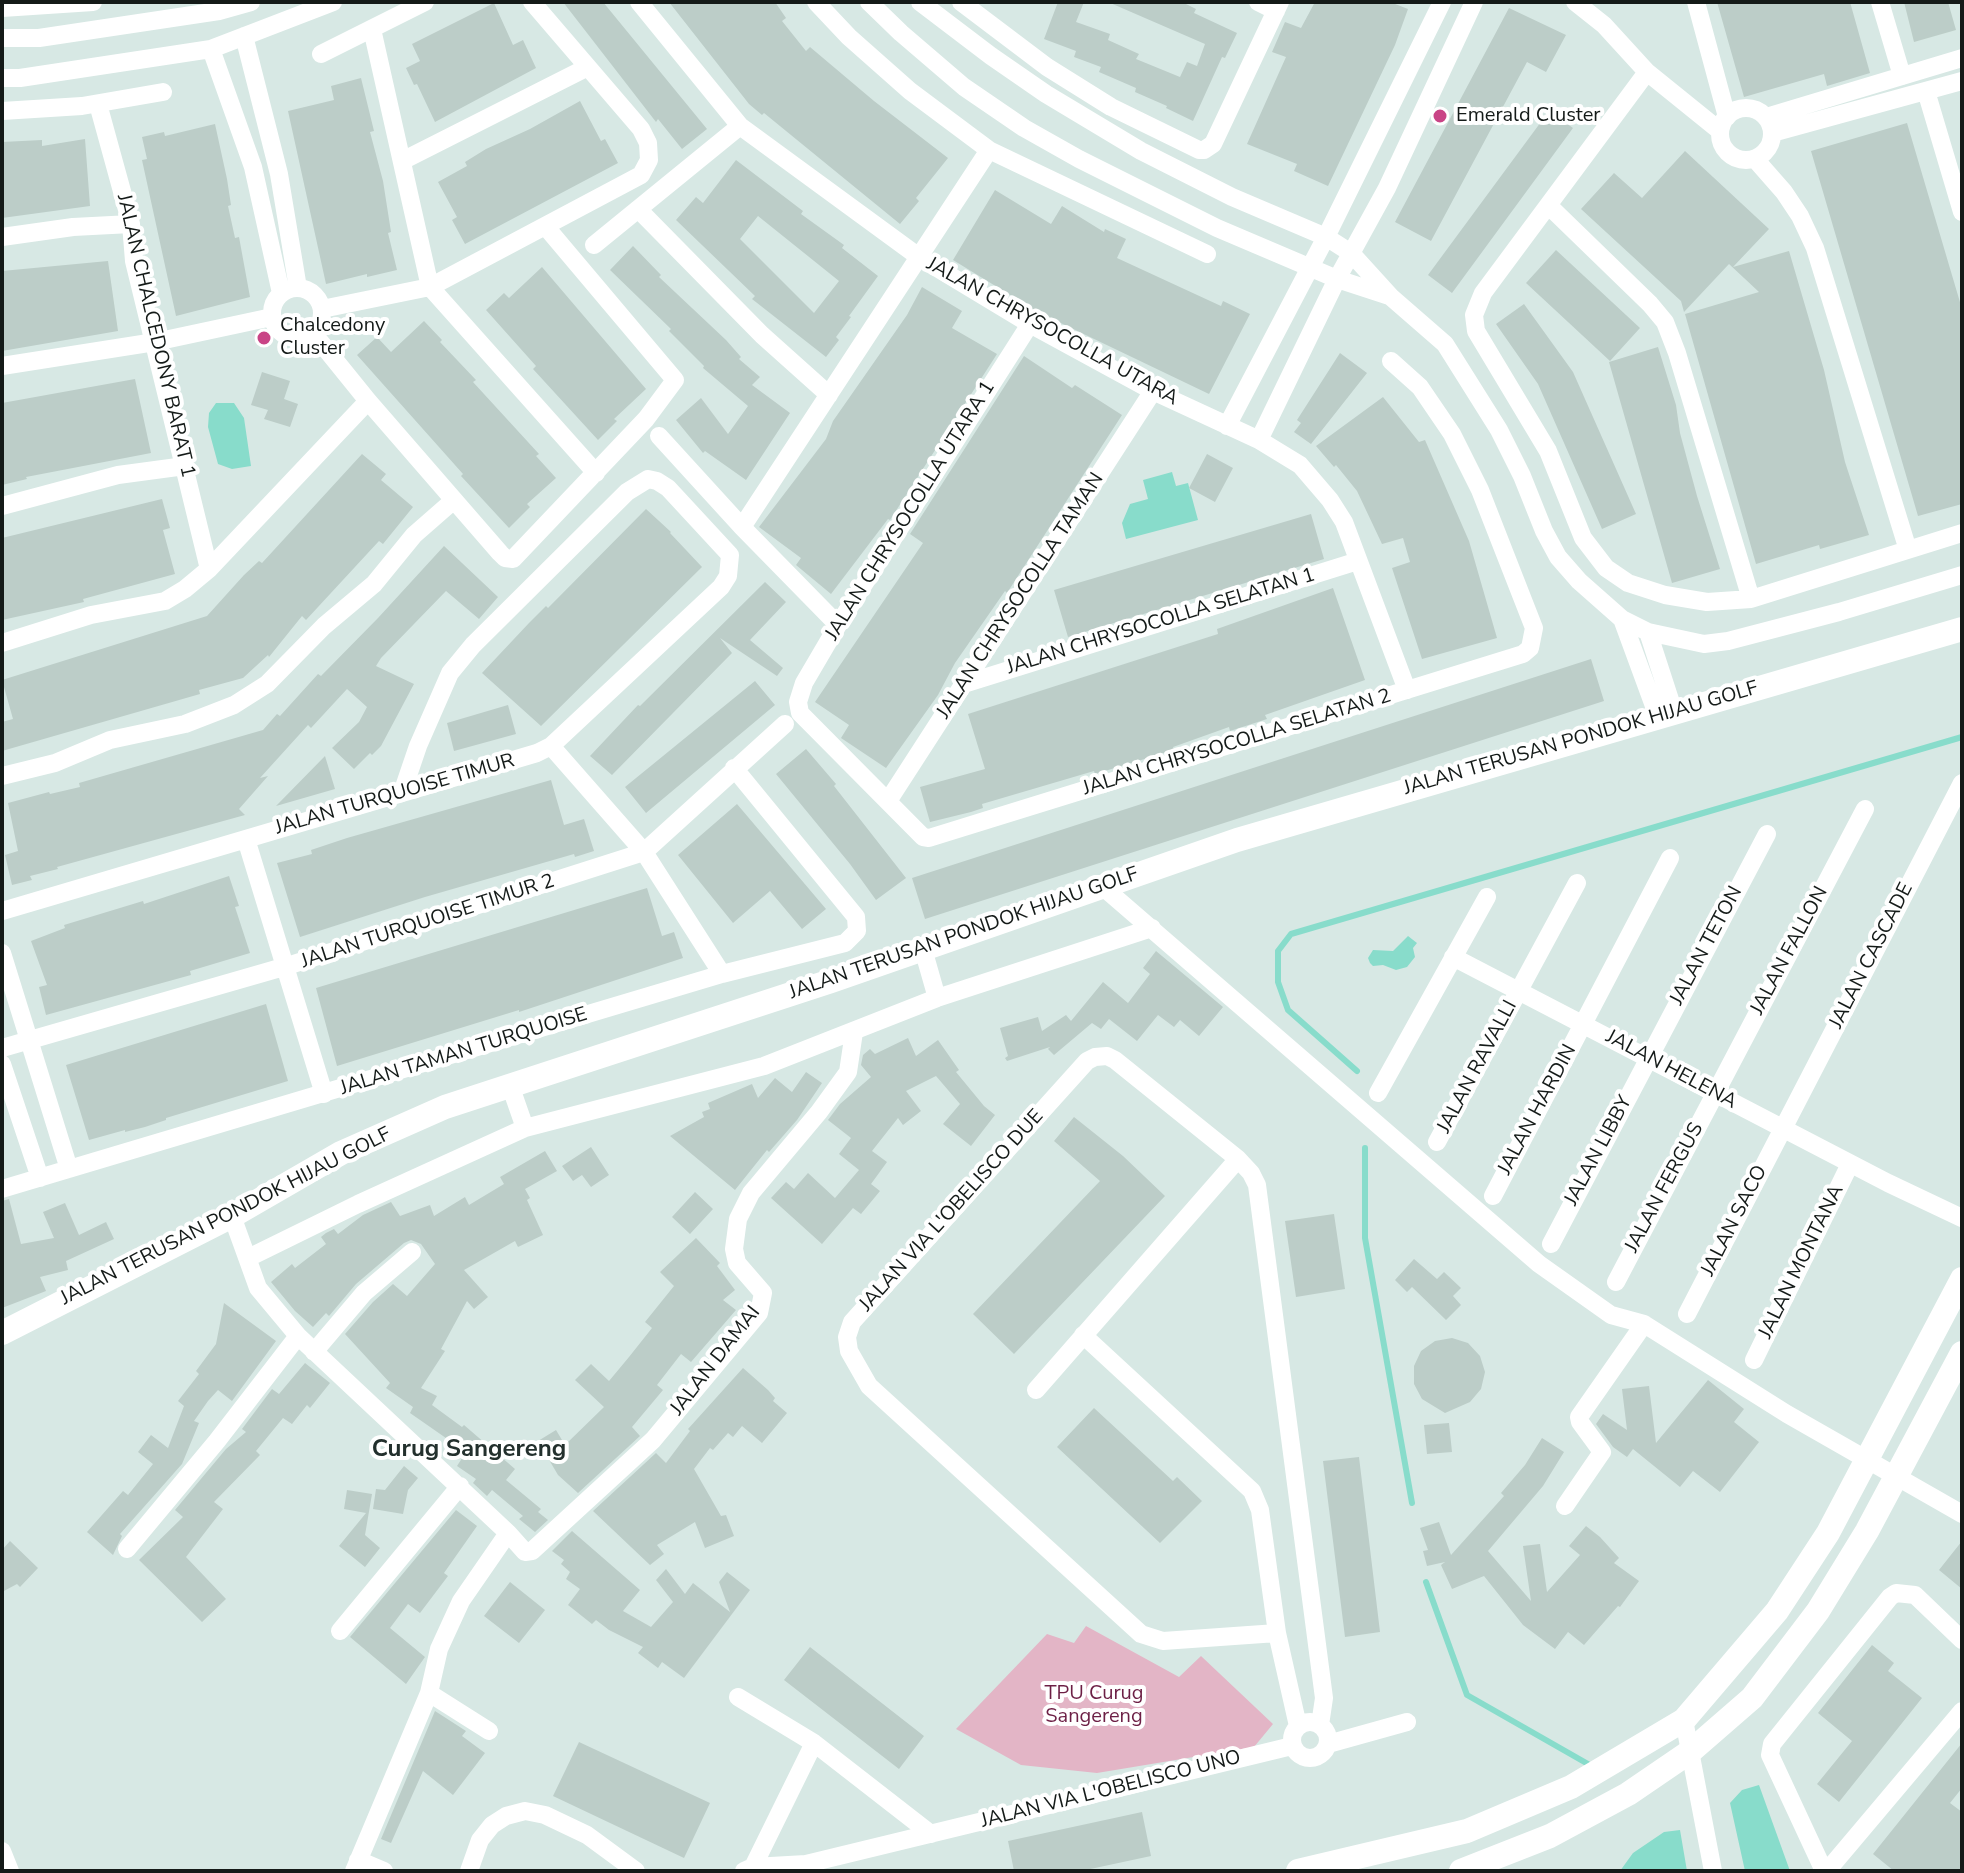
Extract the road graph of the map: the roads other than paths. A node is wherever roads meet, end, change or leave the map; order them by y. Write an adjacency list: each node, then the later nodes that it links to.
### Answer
1 (93, 2): 18 (street)
2 (251, 2): 21 (street)
3 (333, 2): 20 (street)
4 (425, 2): 19 (street)
5 (532, 2): 25 (street)
6 (639, 2): 36 (street, JALAN CHRYSOCOLLA UTARA)
7 (816, 2): 37 (street)
8 (869, 2): 51 (street)
9 (920, 2): 46 (street)
10 (961, 2): 17 (street)
11 (1258, 2): 17 (street)
12 (1442, 2): 46 (street)
13 (1474, 2): 48 (street)
14 (1575, 2): 26 (street)
15 (1696, 2): 34 (street)
16 (1880, 2): 27 (street)
17 (1278, 6)
18 (2, 8)
19 (372, 29): 23 (street); 39 (street)
20 (244, 36): 22 (street); 54 (street)
21 (2, 38)
22 (211, 49): 28 (street); 54 (street)
23 (321, 54)
24 (1962, 58): 27 (street)
25 (588, 67): 39 (street); 44 (street)
26 (1647, 72): 34 (street); 40 (street)
27 (1902, 76): 35 (street)
28 (2, 78)
29 (1962, 81): 30 (street)
30 (1926, 91): 35 (street); 42 (street)
31 (163, 92): 32 (street)
32 (98, 104): 33 (street); 43 (street, JALAN CHALCEDONY BARAT 1)
33 (2, 111)
34 (1724, 124): 35 (street); 38 (street)
35 (1769, 125): 38 (street)
36 (740, 126): 41 (street); 50 (street, JALAN CHRYSOCOLLA UTARA)
37 (989, 150): 49 (street); 50 (street)
38 (1755, 159): 75 (street)
39 (402, 161): 53 (street)
40 (1549, 206): 79 (street); 79 (street)
41 (638, 209): 47 (street); 64 (street)
42 (1962, 212)
43 (131, 224): 45 (street); 60 (street, JALAN CHALCEDONY BARAT 1)
44 (546, 227): 53 (street); 70 (street)
45 (2, 237)
46 (1326, 237): 48 (street); 51 (street)
47 (594, 245)
48 (1351, 253): 52 (street); 55 (street)
49 (1207, 254)
50 (919, 257): 58 (street, JALAN CHRYSOCOLLA UTARA); 64 (street)
51 (1309, 266): 52 (street); 66 (street)
52 (1337, 279): 55 (street); 68 (street)
53 (430, 287): 56 (street); 70 (street)
54 (289, 291): 56 (street); 57 (street)
55 (1391, 297): 80 (street)
56 (322, 309): 59 (street)
57 (272, 317): 59 (street); 60 (street)
58 (1030, 324): 63 (street, JALAN CHRYSOCOLLA UTARA); 81 (street, JALAN CHRYSOCOLLA UTARA 1)
59 (313, 333): 65 (street)
60 (155, 342): 62 (street); 69 (street, JALAN CHALCEDONY BARAT 1)
61 (1391, 361): 86 (street, JALAN CHRYSOCOLLA SELATAN 2)
62 (2, 366)
63 (1153, 391): 66 (street, JALAN CHRYSOCOLLA UTARA); 85 (street, JALAN CHRYSOCOLLA TAMAN)
64 (829, 395): 73 (street)
65 (368, 401): 71 (street); 77 (street)
66 (1227, 426): 68 (street, JALAN CHRYSOCOLLA UTARA)
67 (659, 436): 73 (street)
68 (1259, 440): 76 (street, JALAN CHRYSOCOLLA UTARA)
69 (185, 466): 72 (street); 77 (street, JALAN CHALCEDONY BARAT 1)
70 (596, 473): 71 (street)
71 (454, 500): 91 (street)
72 (2, 506)
73 (742, 527): 81 (street)
74 (1962, 533): 75 (street)
75 (1908, 550): 79 (street)
76 (1358, 561): 85 (street, JALAN CHRYSOCOLLA SELATAN 1); 86 (street, JALAN CHRYSOCOLLA UTARA)
77 (209, 569): 84 (street)
78 (1962, 575): 83 (street)
79 (1751, 599)
80 (1622, 619): 83 (street); 87 (street)
81 (838, 625): 94 (street, JALAN CHRYSOCOLLA UTARA 1)
82 (1962, 629): 87 (main road, JALAN TERUSAN PONDOK HIJAU GOLF)
83 (1648, 632): 87 (street)
84 (2, 643)
85 (964, 684): 94 (street, JALAN CHRYSOCOLLA TAMAN)
86 (1407, 690): 94 (street, JALAN CHRYSOCOLLA SELATAN 2)
87 (1666, 714): 101 (main road, JALAN TERUSAN PONDOK HIJAU GOLF)
88 (785, 724): 90 (street, JALAN TURQUOISE TIMUR 2)
89 (551, 746): 93 (street, JALAN TURQUOISE TIMUR); 93 (street, JALAN TURQUOISE TIMUR); 98 (street)
90 (734, 768): 98 (street, JALAN TURQUOISE TIMUR 2); 109 (street, JALAN TAMAN TURQUOISE)
91 (2, 776)
92 (1962, 783): 123 (street, JALAN CASCADE)
93 (402, 793): 97 (street, JALAN TURQUOISE TIMUR)
94 (888, 801)
95 (1865, 809): 120 (street, JALAN FALLON)
96 (1767, 834): 116 (street, JALAN TETON)
97 (246, 839): 103 (street, JALAN TURQUOISE TIMUR); 108 (street)
98 (644, 852): 108 (street, JALAN TURQUOISE TIMUR 2); 109 (street)
99 (1670, 858): 112 (street, JALAN HARDIN)
100 (1577, 883): 110 (street, JALAN RAVALLI)
101 (1103, 887): 104 (street); 105 (main road, JALAN TERUSAN PONDOK HIJAU GOLF)
102 (1487, 897): 107 (street)
103 (2, 911)
104 (1152, 928): 111 (street); 139 (street)
105 (923, 949): 111 (street); 118 (main road, JALAN TERUSAN PONDOK HIJAU GOLF)
106 (2, 953): 114 (street)
107 (1453, 957): 110 (street, JALAN HELENA); 119 (street)
108 (287, 966): 114 (street, JALAN TURQUOISE TIMUR 2); 121 (street)
109 (722, 974): 121 (street, JALAN TAMAN TURQUOISE)
110 (1519, 991): 112 (street, JALAN HELENA); 124 (street, JALAN RAVALLI)
111 (937, 998): 113 (street)
112 (1583, 1025): 116 (street, JALAN HELENA); 130 (street, JALAN HARDIN)
113 (854, 1032): 122 (street); 150 (street, JALAN DAMAI)
114 (28, 1041): 115 (street, JALAN TURQUOISE TIMUR 2); 127 (street)
115 (2, 1048)
116 (1648, 1059): 120 (street, JALAN HELENA); 133 (street, JALAN LIBBY)
117 (2, 1064): 128 (street)
118 (510, 1085): 122 (street); 131 (main road, JALAN TERUSAN PONDOK HIJAU GOLF)
119 (1378, 1093)
120 (1715, 1093): 123 (street, JALAN HELENA); 137 (street, JALAN FERGUS)
121 (324, 1094): 127 (street, JALAN TAMAN TURQUOISE)
122 (525, 1128): 135 (street)
123 (1783, 1129): 126 (street, JALAN HELENA); 138 (street, JALAN SACO)
124 (1437, 1142)
125 (1238, 1159): 141 (street); 153 (street, JALAN VIA L'OBELISCO DUE); 160 (street, JALAN VIA L'OBELISCO DUE)
126 (1850, 1164): 132 (street, JALAN HELENA); 145 (street, JALAN MONTANA)
127 (69, 1169): 128 (street, JALAN TAMAN TURQUOISE)
128 (40, 1178): 129 (street, JALAN TAMAN TURQUOISE)
129 (2, 1189)
130 (1493, 1196)
131 (232, 1216): 135 (street); 140 (main road, JALAN TERUSAN PONDOK HIJAU GOLF)
132 (1962, 1218)
133 (1551, 1244)
134 (412, 1252): 143 (street)
135 (248, 1258): 142 (street)
136 (1962, 1279): 158 (main road)
137 (1616, 1282)
138 (1687, 1314)
139 (1644, 1324): 148 (street); 149 (street)
140 (2, 1333)
141 (1083, 1335): 146 (street); 153 (street)
142 (298, 1336): 143 (street); 151 (street)
143 (314, 1352): 147 (street)
144 (1962, 1353): 166 (main road)
145 (1754, 1360)
146 (1036, 1390)
147 (460, 1486): 150 (street); 152 (street)
148 (1565, 1506)
149 (1962, 1514)
150 (508, 1533): 155 (street)
151 (127, 1549)
152 (340, 1631)
153 (1277, 1633): 161 (street)
154 (1962, 1640): 179 (street)
155 (429, 1693): 162 (street); 169 (street)
156 (738, 1697): 163 (street)
157 (1962, 1711): 179 (street)
158 (1684, 1720): 166 (street); 176 (main road)
159 (1407, 1722): 164 (street, JALAN VIA L'OBELISCO UNO)
160 (1320, 1725): 161 (street); 164 (street)
161 (1298, 1726): 165 (street)
162 (489, 1731)
163 (814, 1743): 167 (street); 171 (street, JALAN VIA L'OBELISCO UNO)
164 (1328, 1744): 165 (street, JALAN VIA L'OBELISCO UNO)
165 (1292, 1746): 167 (street, JALAN VIA L'OBELISCO UNO)
166 (1691, 1751): 177 (main road); 178 (street)
167 (931, 1834): 170 (street, JALAN VIA L'OBELISCO UNO)
168 (2, 1851): 172 (street)
169 (356, 1866): 173 (street)
170 (817, 1866): 171 (street, JALAN VIA L'OBELISCO UNO)
171 (748, 1869)
172 (10, 1871)
173 (384, 1871)
174 (469, 1871): 175 (street)
175 (636, 1871)
176 (1298, 1871)
177 (1461, 1871)
178 (1713, 1871)
179 (1825, 1871)

